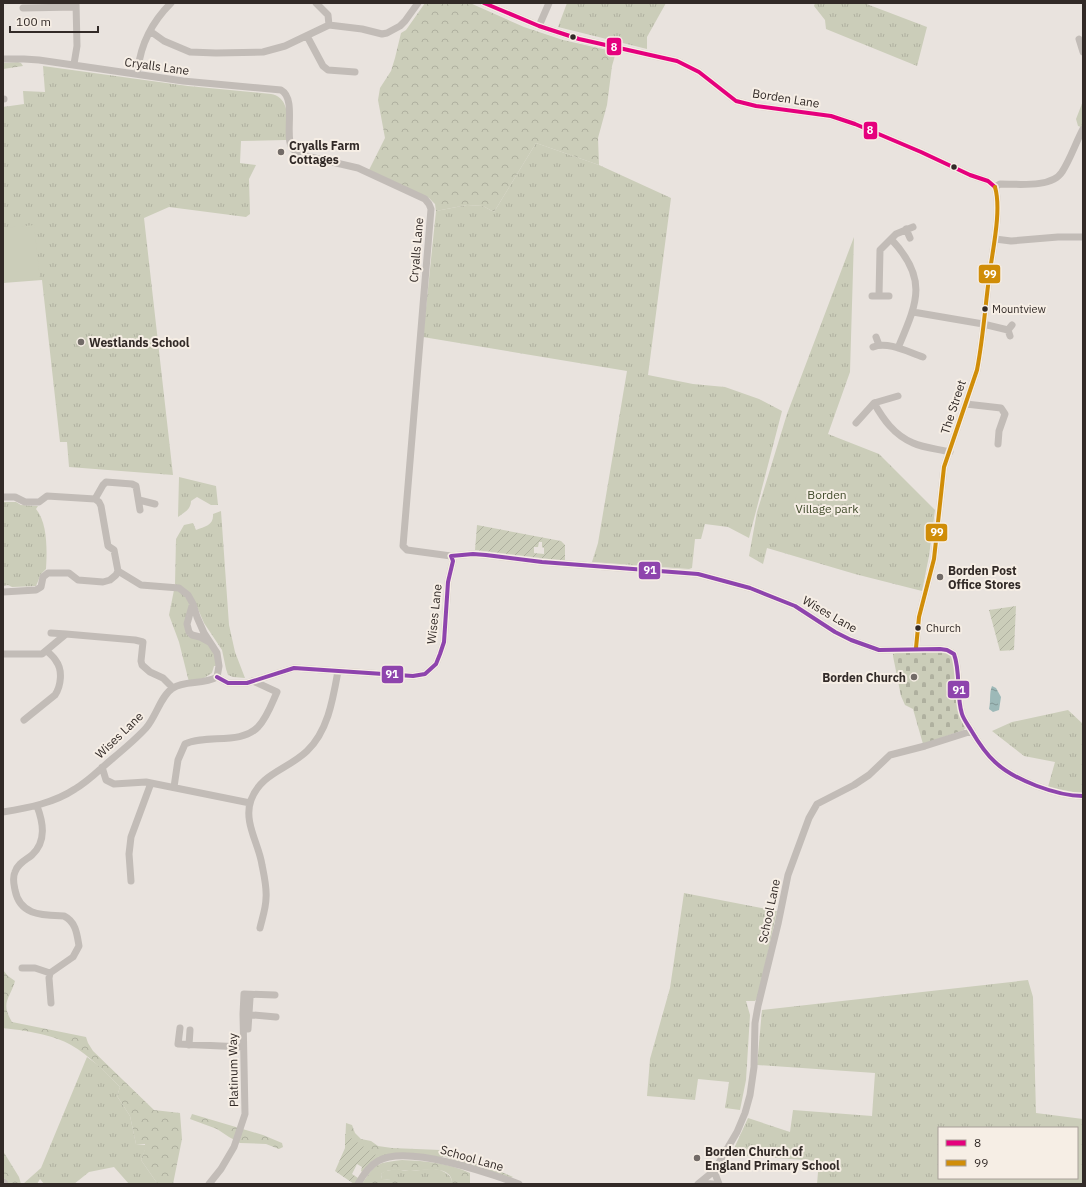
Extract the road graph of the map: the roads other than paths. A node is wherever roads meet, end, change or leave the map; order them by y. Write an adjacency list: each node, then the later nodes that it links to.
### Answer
1 (171, 3): 10 (street)
2 (316, 3): 8 (street)
3 (418, 3): 8 (street)
4 (484, 3): 9 (street, Borden Lane)
5 (549, 3): 9 (street)
6 (76, 5): 7 (street); 15 (street)
7 (23, 8)
8 (329, 25): 11 (street)
9 (540, 26): 21 (street, Borden Lane)
10 (150, 31): 11 (street); 17 (street)
11 (307, 36): 19 (street)
12 (1079, 39): 13 (street)
13 (1083, 52)
14 (3, 59): 15 (street, Cryalls Lane)
15 (74, 64): 44 (street, Cryalls Lane)
16 (128, 69): 17 (street)
17 (138, 69): 18 (street)
18 (148, 72)
19 (355, 72)
20 (1083, 129): 21 (street)
21 (995, 187): 25 (street, The Street)
22 (1083, 237): 25 (street)
23 (910, 238): 24 (street)
24 (891, 239): 26 (street); 27 (street)
25 (995, 239): 28 (street, The Street)
26 (889, 296)
27 (913, 312): 28 (street); 31 (street)
28 (983, 324): 29 (street); 35 (street, The Street)
29 (1010, 330)
30 (876, 337): 31 (street)
31 (898, 348): 32 (street)
32 (923, 356)
33 (898, 396): 34 (street)
34 (874, 402): 36 (street); 38 (street)
35 (966, 404): 37 (street); 38 (street, The Street)
36 (856, 423)
37 (998, 444)
38 (950, 452): 49 (street, The Street)
39 (3, 497): 40 (street)
40 (95, 499): 41 (street); 45 (street)
41 (139, 500): 42 (street); 43 (street)
42 (154, 504)
43 (140, 510)
44 (451, 556): 52 (street, Wises Lane); 56 (street, Wises Lane)
45 (118, 571): 46 (street); 47 (street)
46 (3, 592)
47 (193, 604): 51 (street); 51 (street)
48 (51, 633): 50 (street)
49 (918, 633): 52 (street); 53 (street, The Street)
50 (66, 634): 54 (street); 59 (street)
51 (211, 644): 57 (street)
52 (906, 648): 53 (street, Wises Lane)
53 (916, 648): 61 (street, Wises Lane)
54 (47, 651): 55 (street); 60 (street)
55 (3, 654)
56 (338, 671): 58 (street, Wises Lane); 66 (street)
57 (217, 677): 58 (street, Wises Lane); 59 (street)
58 (253, 681): 64 (street)
59 (173, 688): 62 (street, Wises Lane)
60 (24, 720)
61 (972, 731): 65 (street); 82 (street, School Lane)
62 (102, 767): 63 (street); 67 (street, Wises Lane)
63 (151, 783): 64 (street); 69 (street)
64 (174, 787): 66 (street)
65 (1083, 796)
66 (250, 803): 70 (street)
67 (37, 806): 68 (street, Wises Lane); 72 (street)
68 (3, 812)
69 (131, 881)
70 (260, 928)
71 (22, 968): 72 (street)
72 (50, 973): 74 (street)
73 (275, 995): 75 (street, Platinum Way)
74 (51, 1003)
75 (246, 1014): 76 (street); 79 (street); 81 (street, Platinum Way)
76 (276, 1017)
77 (180, 1028): 80 (street)
78 (190, 1030): 80 (street)
79 (248, 1030)
80 (189, 1045): 81 (street)
81 (244, 1047): 84 (street, Platinum Way)
82 (714, 1170): 83 (street, School Lane); 88 (street)
83 (699, 1183): 87 (street)
84 (209, 1184)
85 (358, 1184): 86 (street, School Lane)
86 (519, 1184)
87 (713, 1184)
88 (719, 1184)

